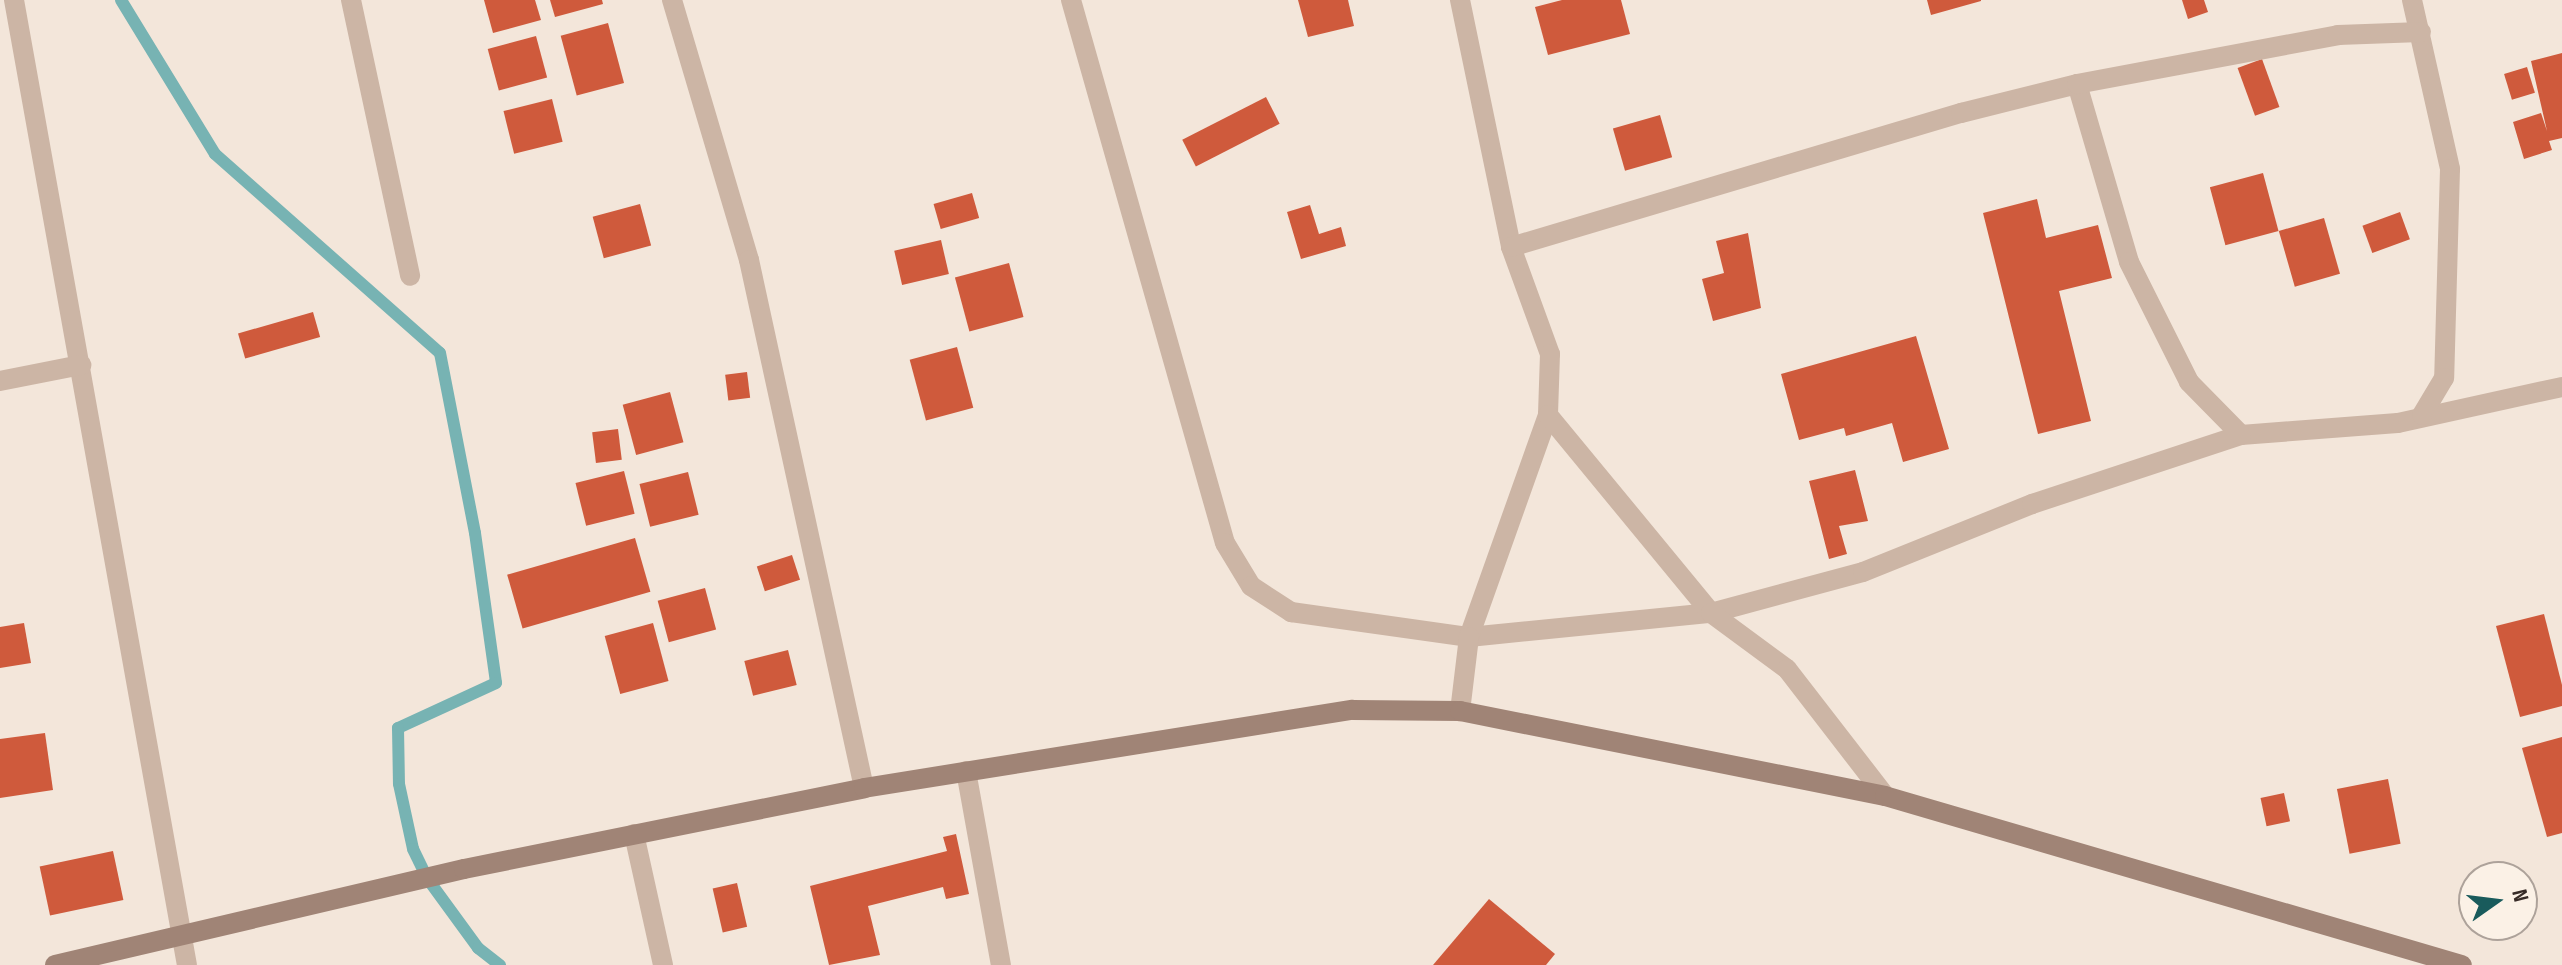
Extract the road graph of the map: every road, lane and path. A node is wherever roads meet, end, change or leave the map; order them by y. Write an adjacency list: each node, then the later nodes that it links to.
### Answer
1 (14, 0): 11 (street)
2 (351, 0): 10 (street)
3 (672, 0): 21 (street)
4 (1071, 0): 18 (street)
5 (1460, 0): 9 (street)
6 (2412, 0): 7 (street)
7 (2421, 32): 8 (street); 15 (street)
8 (2077, 84): 9 (street); 16 (street)
9 (1511, 247): 14 (street)
10 (410, 276)
11 (81, 365): 12 (street); 24 (street)
12 (0, 381)
13 (2562, 387): 15 (street)
14 (1548, 415): 17 (street); 18 (street)
15 (2422, 415): 16 (street)
16 (2241, 435): 17 (street)
17 (1711, 613): 18 (street); 22 (street)
18 (1469, 637): 19 (street)
19 (1460, 711): 20 (main road); 22 (main road)
20 (966, 771): 21 (main road); 28 (street)
21 (864, 788): 23 (main road)
22 (1885, 796): 29 (main road)
23 (634, 834): 24 (main road); 27 (street)
24 (181, 939): 25 (main road); 26 (street)
25 (55, 965)
26 (187, 965)
27 (663, 965)
28 (1001, 965)
29 (2462, 965)

